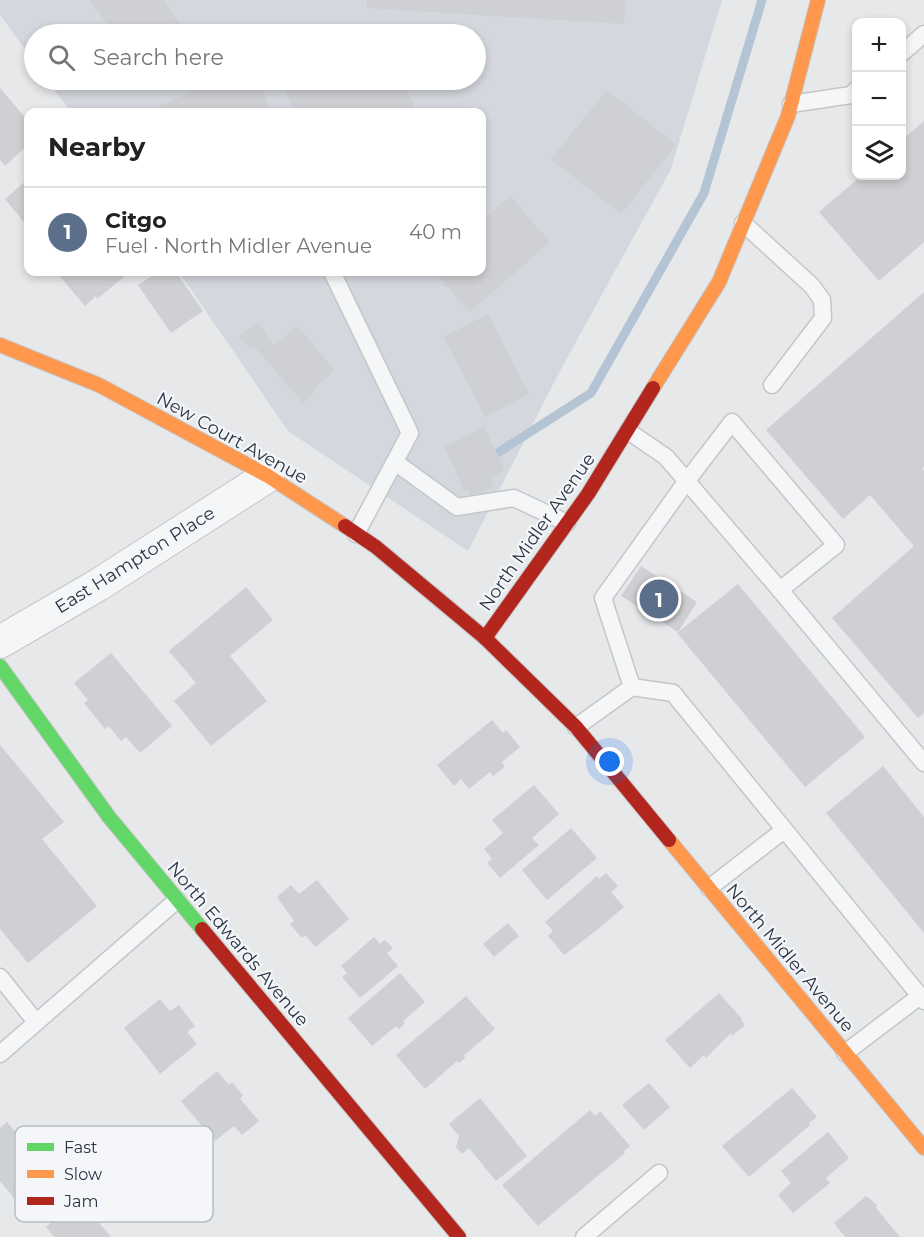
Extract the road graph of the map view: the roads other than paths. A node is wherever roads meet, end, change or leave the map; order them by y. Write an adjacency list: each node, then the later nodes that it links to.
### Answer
1 (818, 0): 5 (street, North Midler Avenue)
2 (924, 34): 3 (lane)
3 (906, 50)
4 (852, 94): 5 (lane)
5 (791, 104): 6 (street, North Midler Avenue)
6 (743, 224): 9 (lane); 10 (street, North Midler Avenue)
7 (334, 276): 11 (lane)
8 (0, 345): 12 (street, New Court Avenue)
9 (772, 385)
10 (627, 431): 13 (lane); 14 (street, North Midler Avenue)
11 (394, 462): 14 (lane); 15 (lane)
12 (268, 476): 15 (street, New Court Avenue); 18 (street, East Hampton Place)
13 (686, 482): 16 (lane); 16 (lane); 20 (lane)
14 (567, 523): 17 (street, North Midler Avenue)
15 (356, 534): 17 (street, New Court Avenue)
16 (780, 590): 22 (lane)
17 (485, 638): 21 (street, North Midler Avenue)
18 (0, 642)
19 (0, 666): 25 (street, North Edwards Avenue)
20 (632, 687): 21 (lane); 23 (lane)
21 (576, 727): 24 (street, North Midler Avenue)
22 (924, 763)
23 (784, 830): 24 (lane); 27 (lane)
24 (709, 888): 29 (street, North Midler Avenue)
25 (177, 900): 28 (lane); 33 (street, North Edwards Avenue)
26 (0, 976): 28 (lane)
27 (922, 998): 29 (lane)
28 (36, 1022): 30 (lane)
29 (845, 1053): 31 (street, North Midler Avenue)
30 (0, 1054)
31 (924, 1148)
32 (659, 1173): 34 (lane)
33 (459, 1237)
34 (584, 1237)

